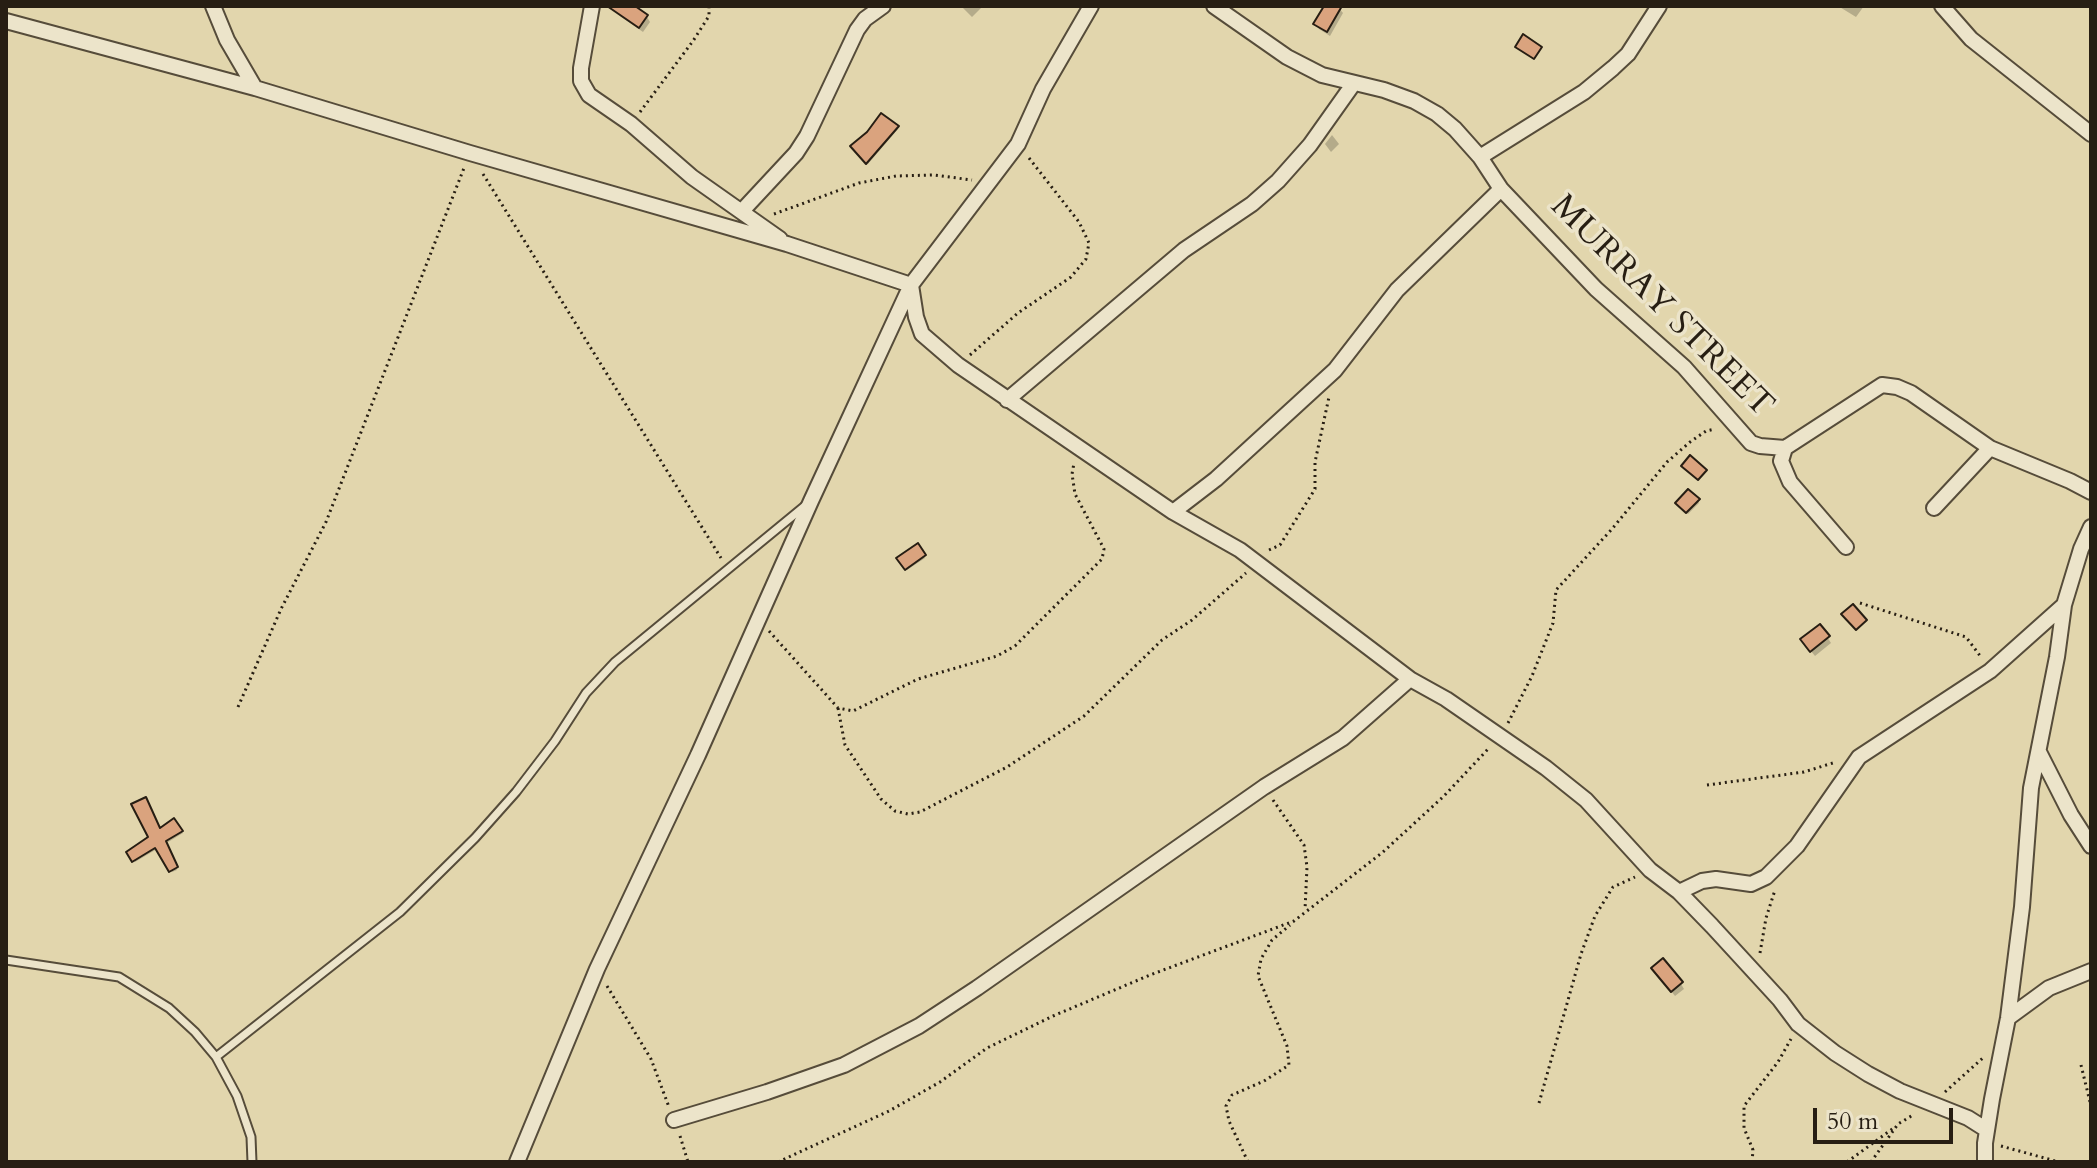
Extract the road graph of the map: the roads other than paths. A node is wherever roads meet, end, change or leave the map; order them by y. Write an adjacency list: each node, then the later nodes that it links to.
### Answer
1 (213, 6): 10 (street)
2 (592, 6): 14 (street)
3 (883, 6): 14 (street)
4 (1091, 6): 16 (street)
5 (1214, 6): 9 (street, MURRAY STREET)
6 (1659, 6): 12 (street)
7 (1942, 6): 11 (street)
8 (6, 21): 10 (street)
9 (1354, 83): 12 (street, MURRAY STREET); 17 (street)
10 (255, 88): 15 (street)
11 (2091, 134)
12 (1480, 157): 13 (street, MURRAY STREET)
13 (1501, 189): 18 (street, MURRAY STREET); 23 (street)
14 (742, 211): 15 (street)
15 (787, 244): 16 (street)
16 (911, 285): 17 (street); 21 (street)
17 (1007, 400): 23 (street)
18 (1785, 448): 19 (street, MURRAY STREET); 25 (street)
19 (1990, 448): 20 (street, MURRAY STREET); 22 (street)
20 (2091, 492)
21 (811, 501): 34 (lane); 38 (street)
22 (1934, 508)
23 (1173, 512): 27 (street)
24 (2091, 527): 26 (street)
25 (1846, 547)
26 (2064, 605): 28 (street); 30 (street)
27 (1410, 679): 30 (street); 35 (street)
28 (2039, 752): 29 (street); 33 (street)
29 (2091, 846)
30 (1679, 892): 36 (street)
31 (6, 960): 34 (lane)
32 (2091, 971): 33 (street)
33 (2008, 1018): 36 (street)
34 (216, 1057): 37 (lane)
35 (674, 1120)
36 (1986, 1136): 39 (street)
37 (252, 1162)
38 (517, 1162)
39 (1985, 1162)

